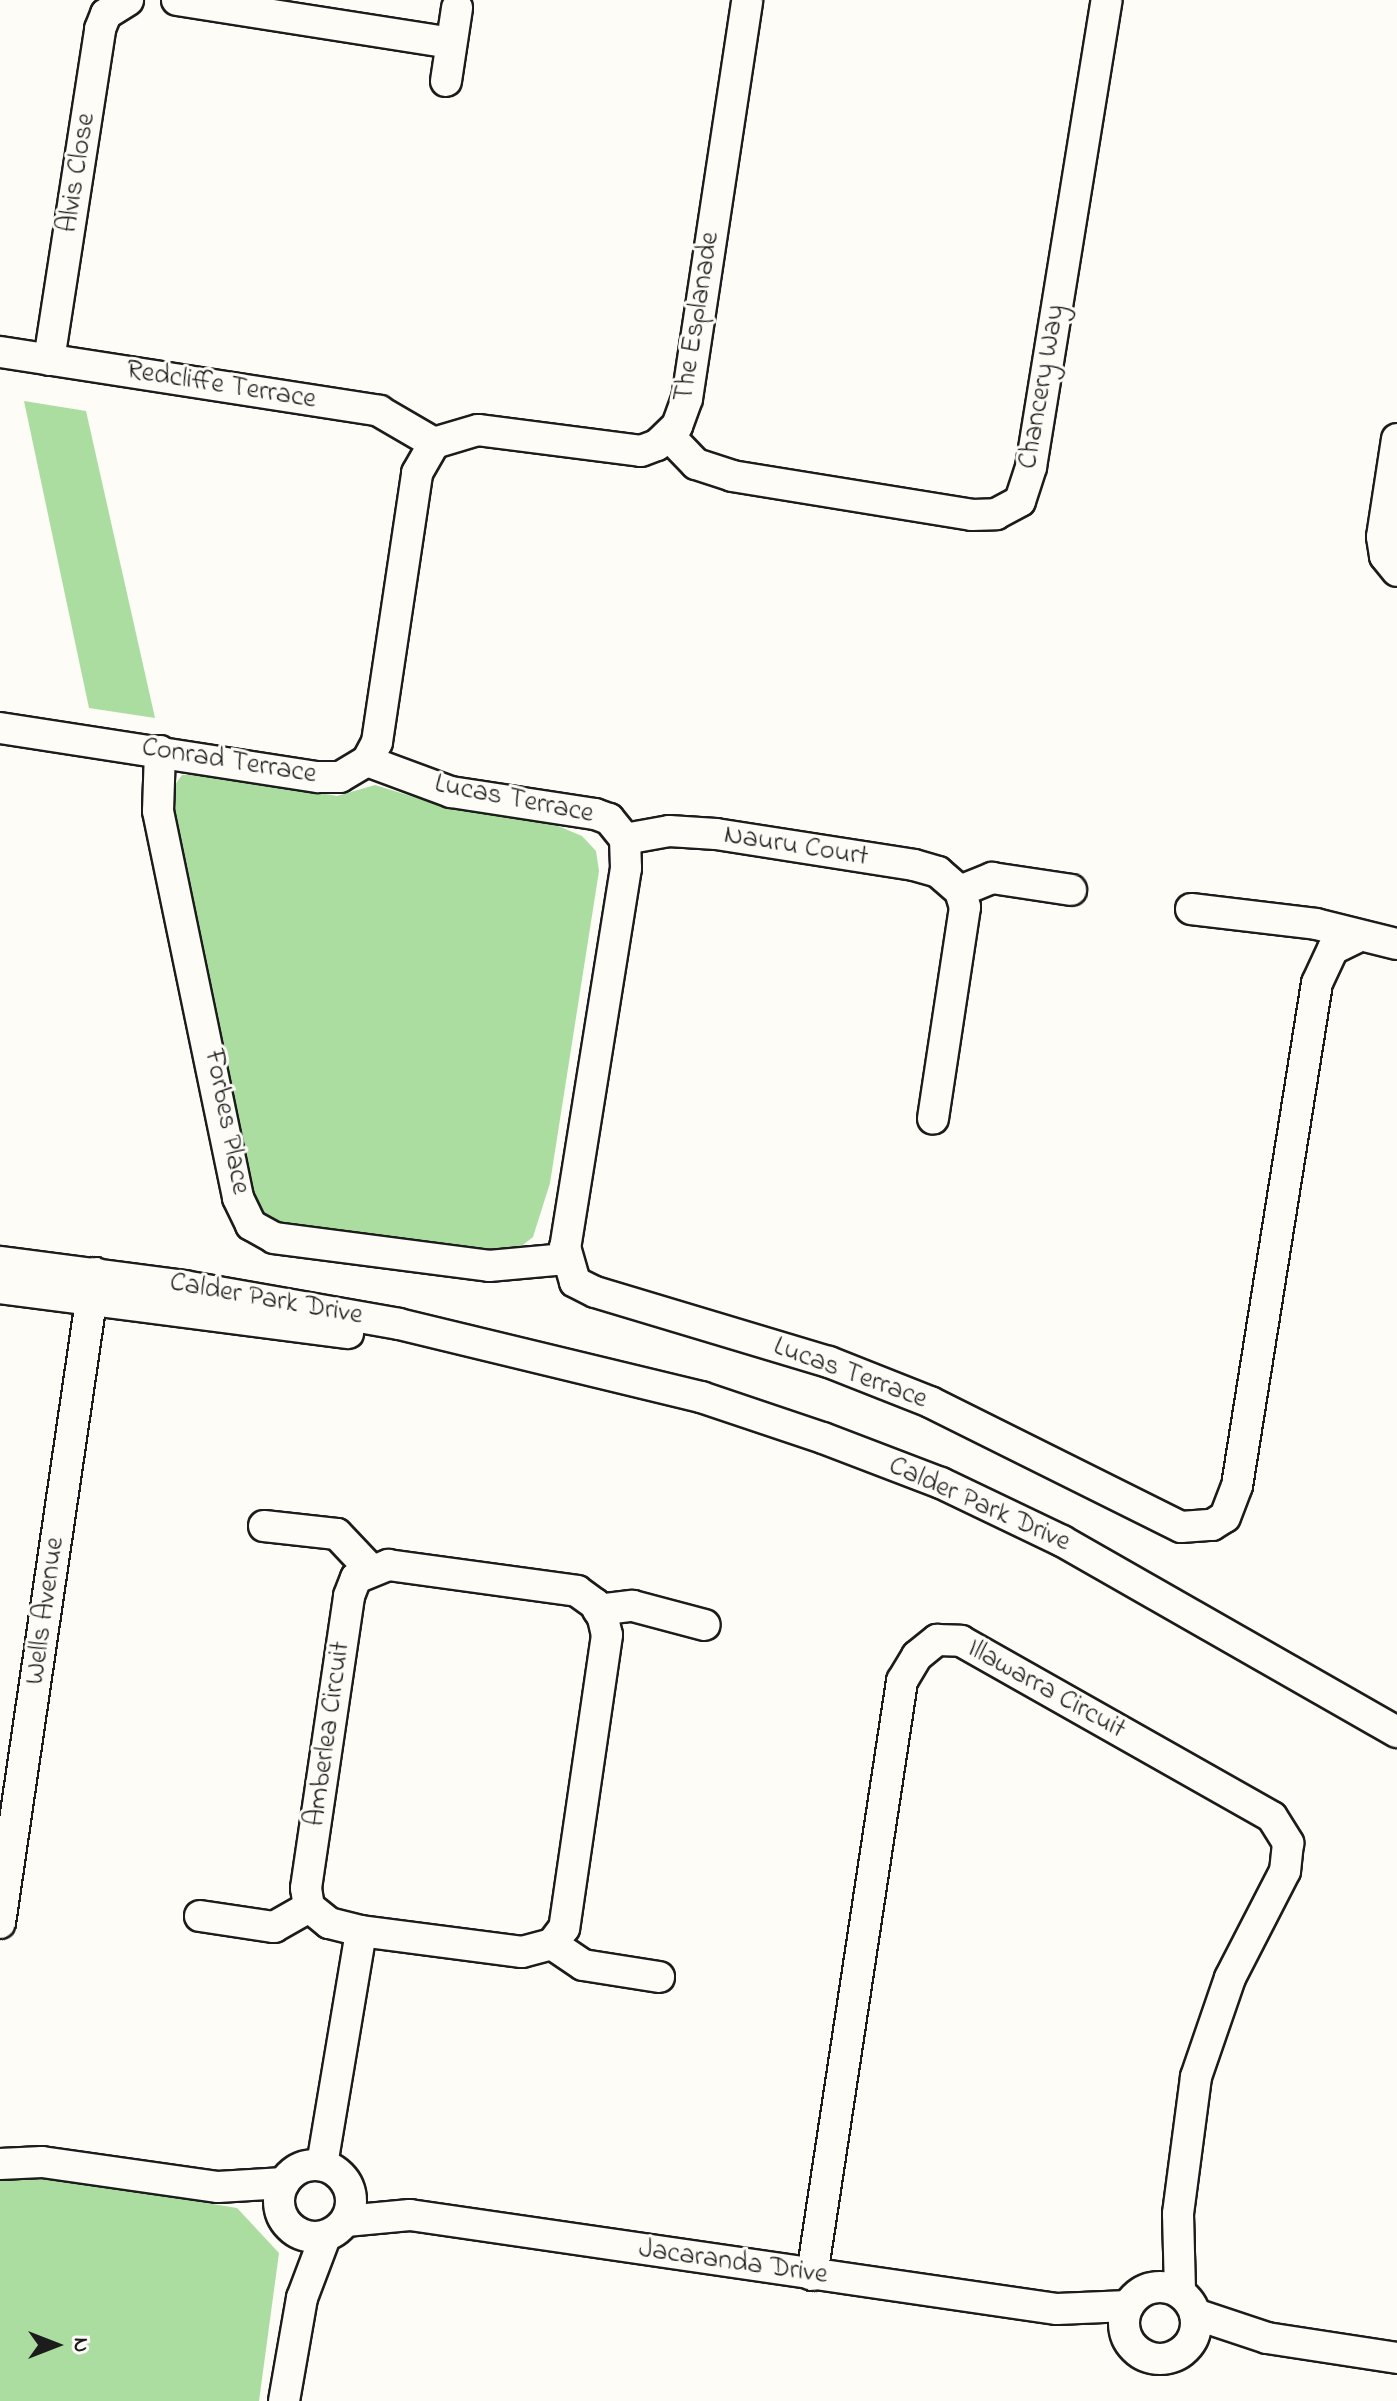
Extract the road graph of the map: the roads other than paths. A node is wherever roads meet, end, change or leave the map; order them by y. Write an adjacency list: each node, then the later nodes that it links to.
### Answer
1 (128, 0): 9 (street, Alvis Close)
2 (177, 0): 6 (street)
3 (747, 0): 10 (street, The Esplanade)
4 (1107, 0): 10 (street, Chancery Way)
5 (457, 8): 6 (street)
6 (451, 43): 7 (street)
7 (446, 81)
8 (0, 352): 9 (street, Redcliffe Terrace)
9 (49, 360): 12 (street, Redcliffe Terrace)
10 (669, 436): 12 (street, The Esplanade)
11 (1397, 439): 13 (street)
12 (434, 443): 16 (street)
13 (1397, 571)
14 (0, 728): 15 (street, Conrad Terrace)
15 (160, 751): 16 (street, Conrad Terrace); 24 (street, Forbes Place)
16 (367, 761): 17 (street, Lucas Terrace)
17 (625, 839): 19 (street, Nauru Court); 24 (street, Lucas Terrace)
18 (1071, 890): 19 (street)
19 (960, 891): 23 (street)
20 (1191, 909): 21 (street)
21 (1356, 938): 22 (street); 24 (street, Lucas Terrace)
22 (1397, 944)
23 (933, 1119)
24 (566, 1259)
25 (0, 1262): 26 (street, Calder Park Drive)
26 (93, 1286): 27 (street, Calder Park Drive); 32 (street, Calder Park Drive); 35 (street, Wells Avenue)
27 (0, 1288)
28 (264, 1526): 29 (street)
29 (371, 1570): 30 (street); 33 (street, Amberlea Circuit)
30 (598, 1610): 31 (street); 37 (street)
31 (705, 1625)
32 (1397, 1732)
33 (309, 1907): 34 (street); 36 (street)
34 (200, 1916)
35 (0, 1923)
36 (361, 1931): 37 (street); 42 (street)
37 (552, 1944): 38 (street)
38 (659, 1977)
39 (0, 2141): 40 (street)
40 (42, 2162): 41 (street); 44 (street)
41 (0, 2164)
42 (322, 2165): 43 (street); 45 (street)
43 (284, 2183): 44 (street); 47 (street)
44 (218, 2187): 47 (street)
45 (350, 2191): 46 (street, Jacaranda Drive); 48 (street)
46 (410, 2215): 48 (street, Jacaranda Drive); 49 (street, Jacaranda Drive)
47 (288, 2223): 48 (street); 50 (street)
48 (336, 2229): 50 (street)
49 (812, 2275): 51 (street, Illawarra Circuit); 53 (street, Jacaranda Drive)
50 (302, 2298): 58 (street)
51 (1176, 2298): 52 (street); 55 (street); 56 (street)
52 (1128, 2306): 53 (street, Jacaranda Drive); 54 (street)
53 (1057, 2309): 54 (street, Jacaranda Drive)
54 (1126, 2338): 56 (street)
55 (1267, 2338): 56 (street); 57 (street)
56 (1190, 2344)
57 (1397, 2358)
58 (284, 2401)

